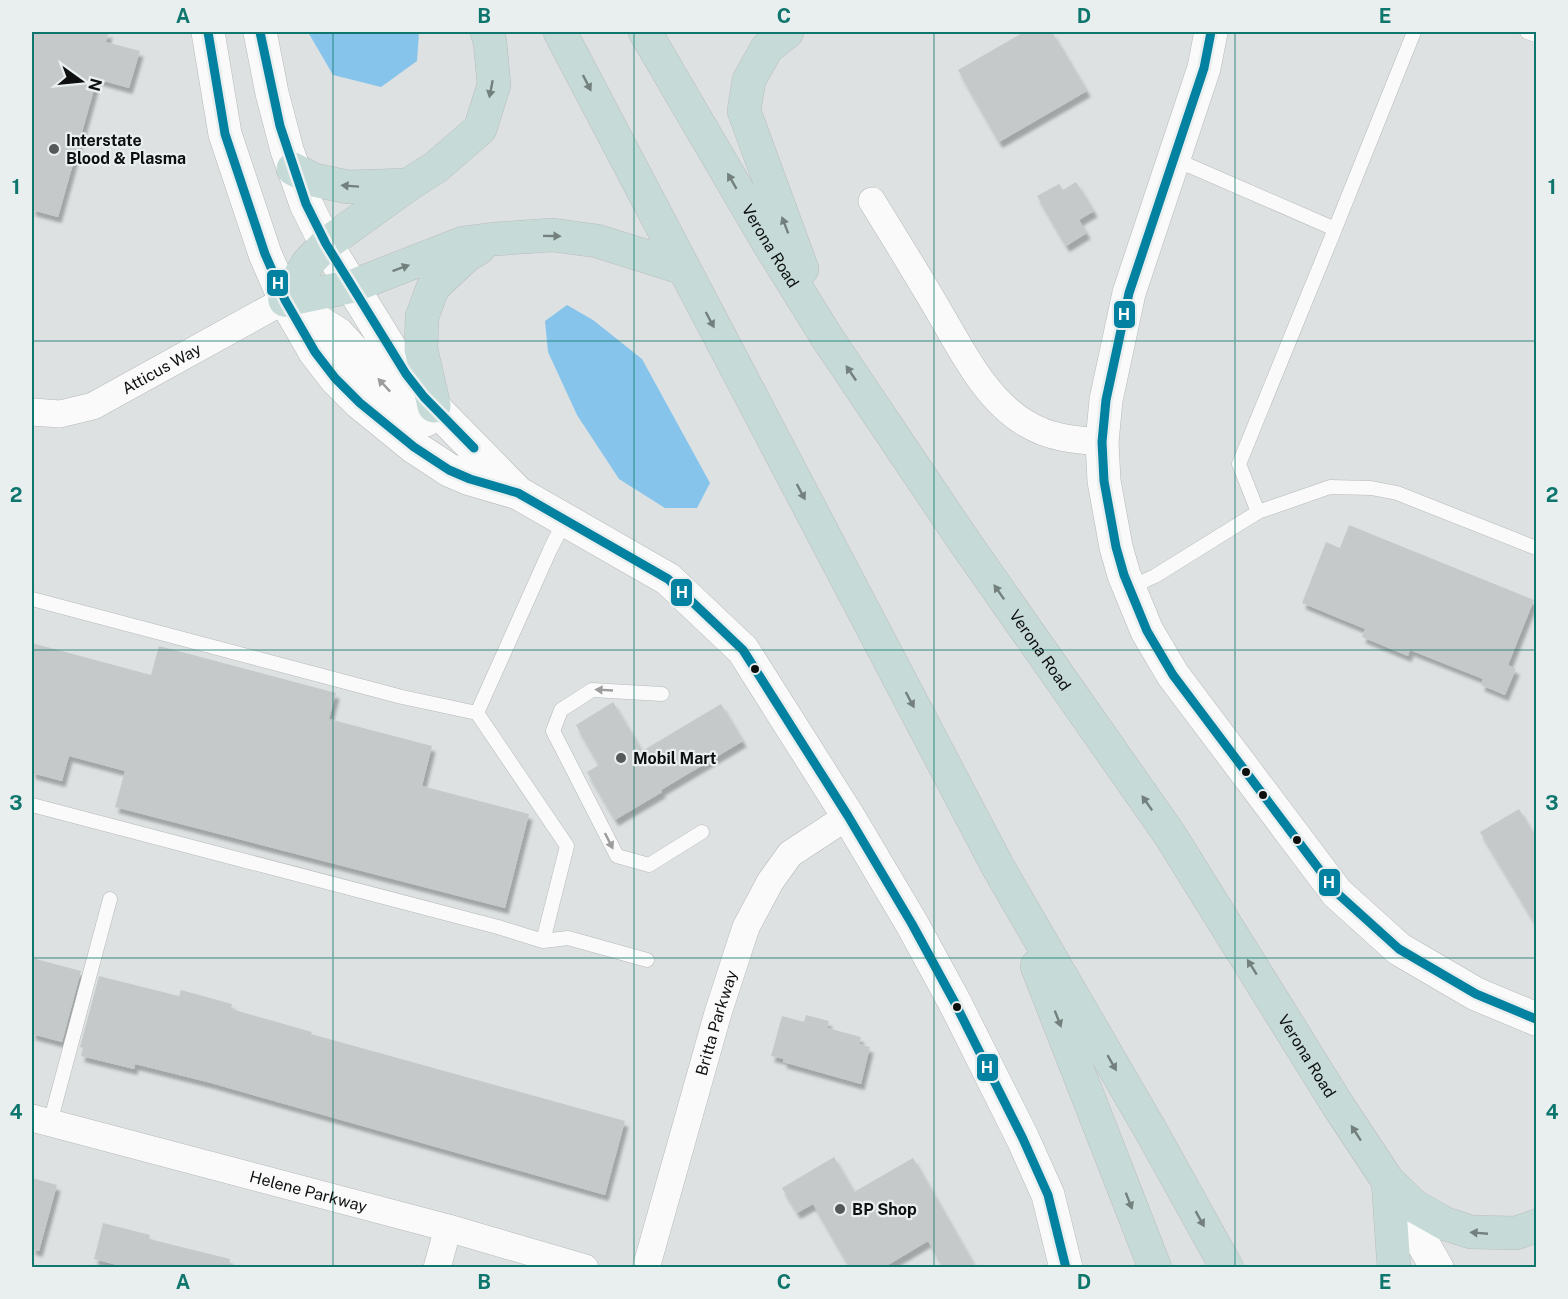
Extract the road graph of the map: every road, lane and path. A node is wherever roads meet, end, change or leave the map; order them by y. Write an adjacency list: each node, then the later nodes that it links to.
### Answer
1 (208, 32): 20 (street)
2 (260, 32): 12 (street)
3 (487, 32): 13 (highway, one-way to 13)
4 (560, 32): 18 (highway, one-way to 18)
5 (645, 32): 21 (highway, Verona Road, one-way to 5)
6 (787, 32): 21 (highway, one-way to 6)
7 (1210, 32): 11 (street)
8 (1414, 32): 15 (lane)
9 (1527, 32): 10 (lane)
10 (1536, 35)
11 (1174, 159): 15 (lane); 25 (street)
12 (293, 169): 13 (highway, one-way to 12); 17 (street)
13 (408, 185): 17 (highway)
14 (872, 201): 25 (street)
15 (1335, 229): 27 (lane)
16 (494, 239): 18 (highway, one-way to 18); 19 (highway, one-way to 16); 22 (highway)
17 (326, 244): 19 (street); 20 (highway)
18 (683, 268): 37 (highway, one-way to 37)
19 (353, 286): 20 (highway); 22 (street)
20 (285, 300): 23 (street, Atticus Way); 24 (street, one-way to 20); 26 (street)
21 (828, 339): 43 (highway, Verona Road, one-way to 21)
22 (434, 406): 24 (street)
23 (32, 412)
24 (466, 440): 26 (street)
25 (1102, 442): 30 (street)
26 (518, 493): 28 (street)
27 (1258, 512): 29 (lane); 30 (lane)
28 (565, 520): 33 (lane); 35 (street)
29 (1536, 548)
30 (1129, 588): 41 (street)
31 (32, 599): 33 (lane)
32 (662, 694): 36 (lane, one-way to 36)
33 (477, 713): 39 (lane)
34 (32, 805): 39 (lane)
35 (848, 816): 48 (street, Britta Parkway); 49 (street)
36 (702, 832)
37 (998, 867): 50 (highway, one-way to 50); 51 (highway, one-way to 51)
38 (110, 899): 42 (lane)
39 (543, 940): 40 (lane)
40 (647, 960)
41 (1536, 1019)
42 (41, 1121): 45 (street, Helene Parkway)
43 (1388, 1182): 44 (highway, one-way to 43); 52 (highway); 53 (street, Verona Road)
44 (1536, 1226)
45 (448, 1228): 46 (street); 47 (street, Helene Parkway)
46 (437, 1268)
47 (585, 1268)
48 (646, 1268)
49 (1066, 1268)
50 (1155, 1268)
51 (1227, 1268)
52 (1394, 1268)
53 (1437, 1268)

